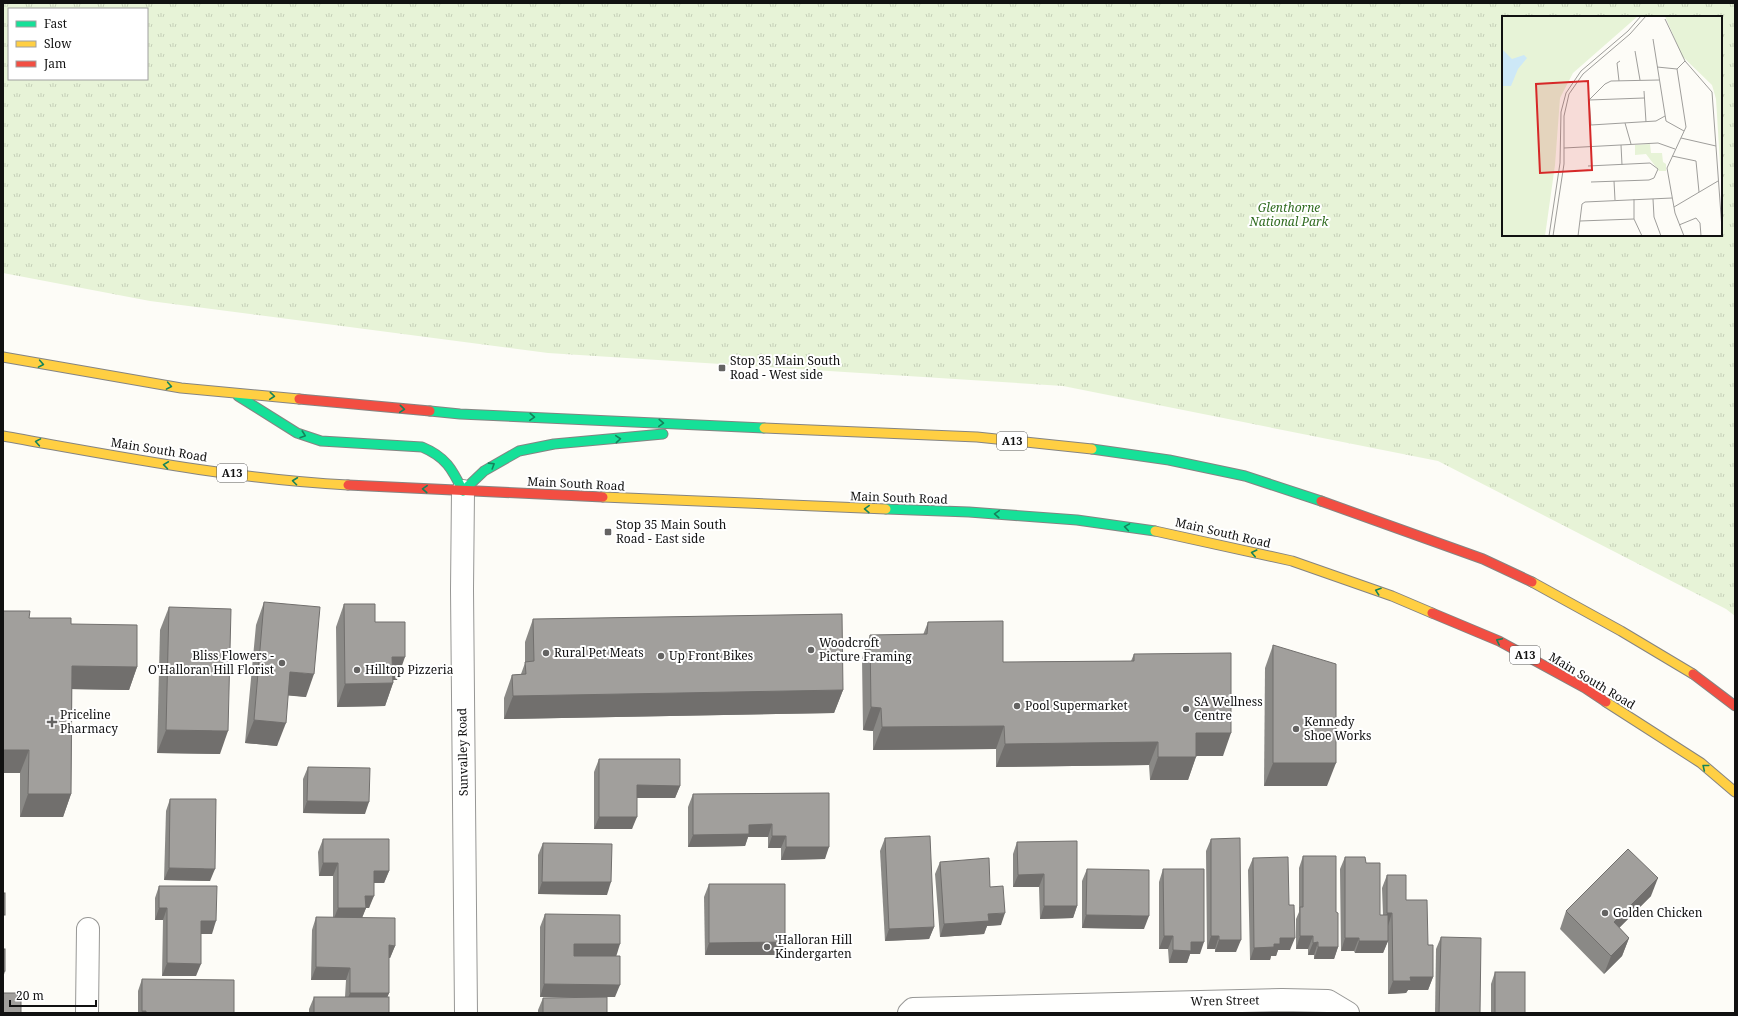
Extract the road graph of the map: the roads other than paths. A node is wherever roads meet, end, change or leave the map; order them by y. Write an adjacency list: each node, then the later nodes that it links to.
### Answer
1 (3, 357): 2 (highway, A13, one-way to 2)
2 (234, 393): 3 (highway, A13, one-way to 3); 5 (highway, one-way to 5)
3 (716, 426): 5 (highway, one-way to 3); 6 (highway, A13)
4 (3, 436): 5 (highway, Main South Road / A13, one-way to 4)
5 (463, 491): 7 (highway, Main South Road / A13, one-way to 5); 10 (street, Sunvalley Road)
6 (1735, 706)
7 (1735, 792)
8 (88, 929): 9 (street)
9 (87, 1013)
10 (466, 1013)
11 (909, 1013): 12 (street, Wren Street)
12 (1348, 1013)

